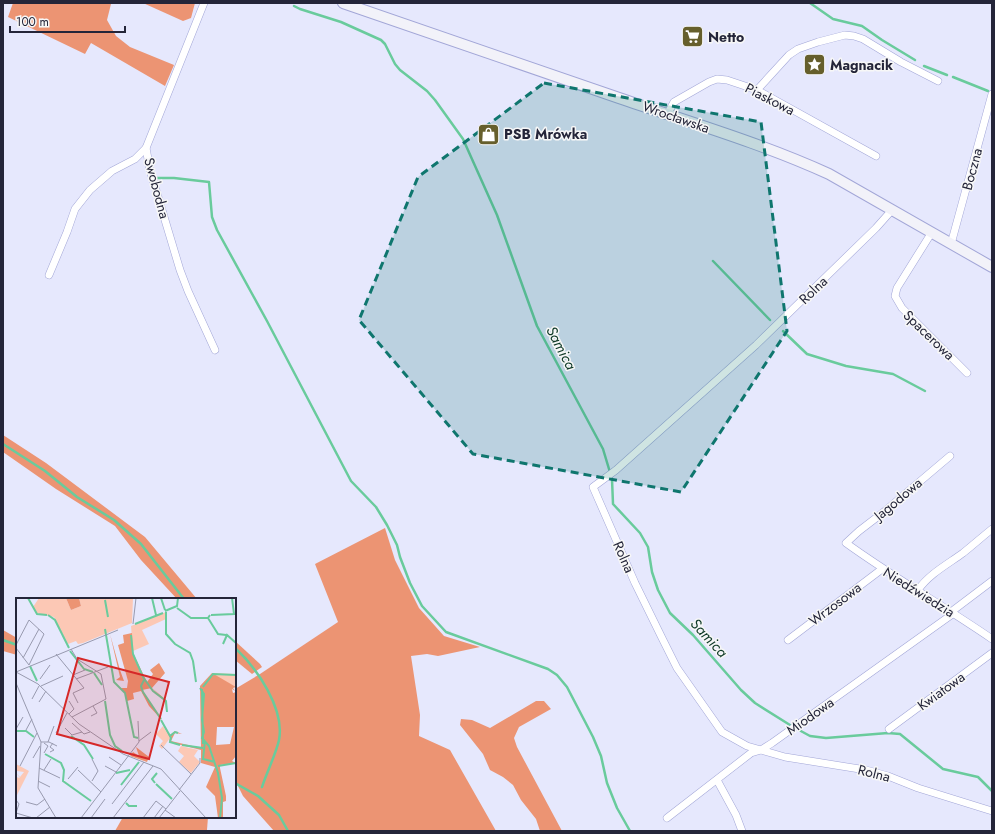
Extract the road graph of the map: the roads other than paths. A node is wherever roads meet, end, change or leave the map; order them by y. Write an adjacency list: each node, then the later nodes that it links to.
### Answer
1 (204, 3): 7 (street, Swobodna)
2 (343, 3): 6 (main road, Wrocławska)
3 (938, 81): 4 (street)
4 (757, 90): 6 (street, Piaskowa); 8 (street, Piaskowa)
5 (992, 94): 11 (street, Boczna)
6 (668, 113): 9 (main road, Wrocławska)
7 (146, 148): 13 (street); 14 (street, Swobodna)
8 (876, 156)
9 (892, 210): 10 (main road, Wrocławska); 27 (street, Rolna)
10 (932, 232): 11 (main road, Wrocławska); 15 (street, Spacerowa)
11 (952, 244): 12 (main road, Wrocławska)
12 (992, 267)
13 (49, 275)
14 (215, 350)
15 (967, 373)
16 (950, 456): 18 (street, Jagodowa)
17 (992, 529): 21 (street)
18 (846, 543): 19 (street, Niedźwiedzia)
19 (882, 569): 21 (street, Niedźwiedzia); 24 (street, Wrzosowa)
20 (992, 581): 22 (street, Miodowa)
21 (918, 590): 22 (street, Niedźwiedzia)
22 (953, 612): 23 (street, Niedźwiedzia); 27 (street, Miodowa)
23 (992, 639)
24 (788, 640)
25 (992, 653): 26 (street, Kwiatowa)
26 (890, 728)
27 (761, 750): 28 (street, Miodowa); 29 (street, Rolna)
28 (717, 780): 30 (street, Miodowa); 31 (street)
29 (992, 811)
30 (667, 818)
31 (742, 831)

